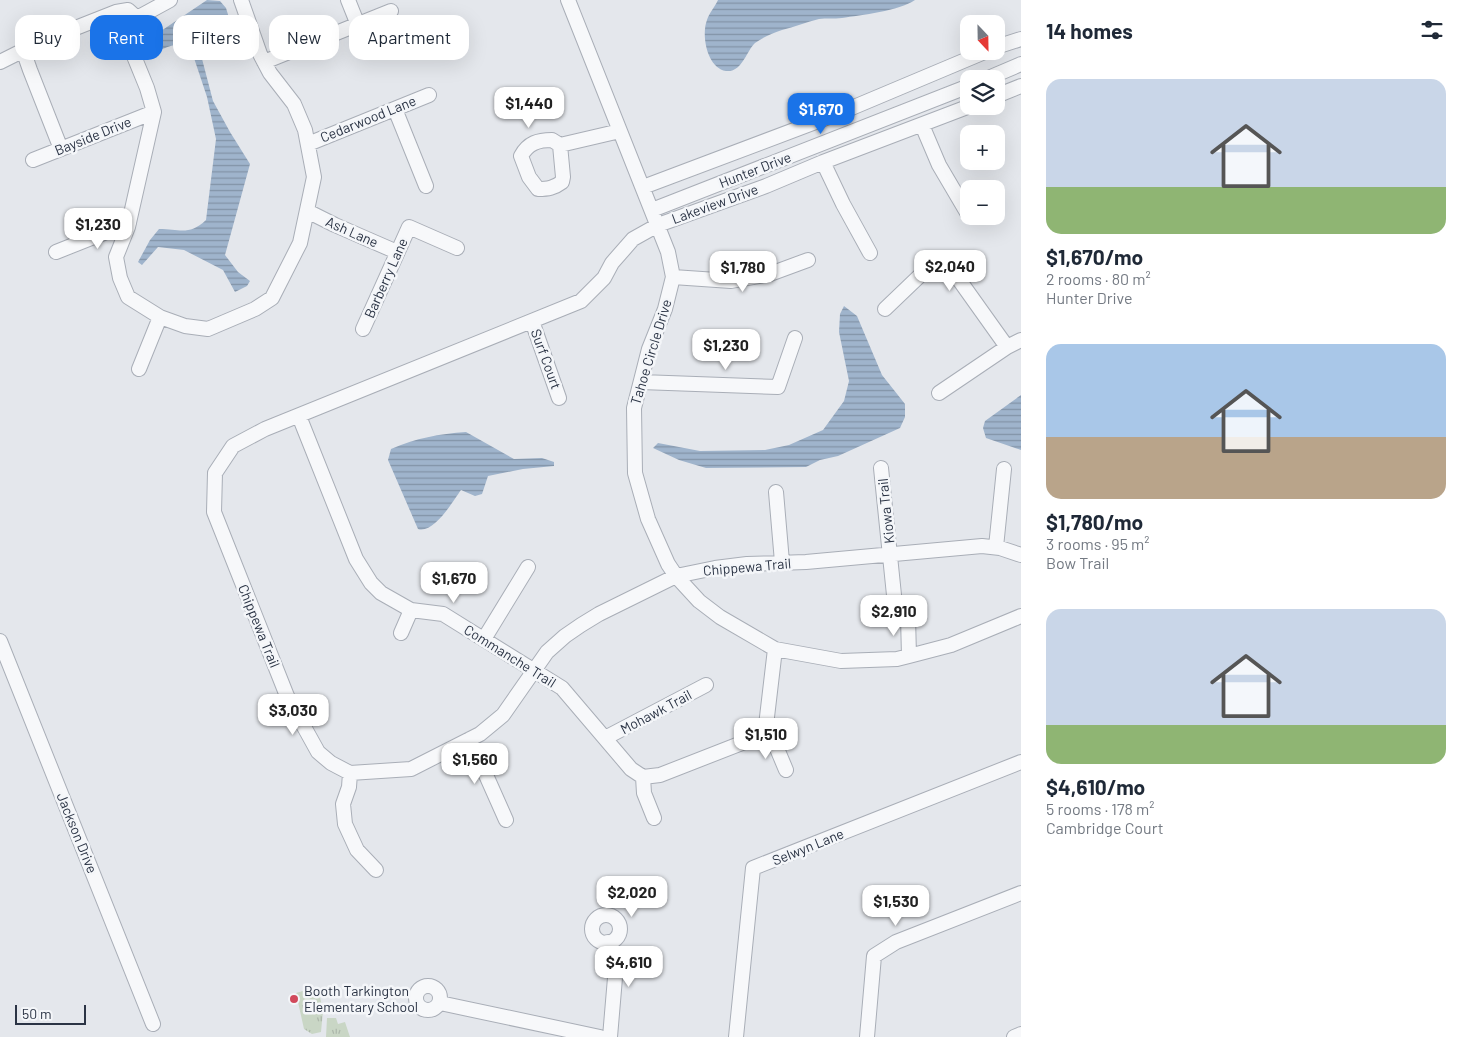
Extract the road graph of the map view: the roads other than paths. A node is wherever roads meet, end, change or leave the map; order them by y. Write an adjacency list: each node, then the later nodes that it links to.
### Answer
1 (170, 0): 8 (street)
2 (241, 0): 19 (street)
3 (348, 0): 9 (street)
4 (568, 0): 30 (street, Lakeview Drive)
5 (391, 11): 10 (street)
6 (108, 15): 7 (street)
7 (134, 15)
8 (142, 15)
9 (354, 15)
10 (381, 15)
11 (349, 28): 19 (street)
12 (1021, 39): 13 (street)
13 (1005, 44)
14 (15, 54): 18 (street)
15 (26, 60): 33 (street)
16 (136, 60): 28 (street)
17 (966, 60): 37 (street)
18 (0, 62)
19 (264, 62): 31 (street)
20 (1021, 64): 21 (street)
21 (1005, 71)
22 (1021, 86): 24 (street)
23 (960, 90): 39 (street, Hunter Drive)
24 (1005, 92)
25 (429, 96): 26 (street, Cedarwood Lane)
26 (394, 109): 31 (street, Cedarwood Lane); 36 (street)
27 (960, 110): 29 (street, Lakeview Drive)
28 (154, 112): 33 (street, Bayside Drive); 41 (street)
29 (922, 125): 35 (street, Lakeview Drive); 38 (street)
30 (620, 131): 32 (street); 37 (street, Lakeview Drive)
31 (308, 144): 40 (street)
32 (560, 146)
33 (61, 149): 34 (street, Bayside Drive)
34 (33, 160)
35 (823, 162): 42 (street, Lakeview Drive); 46 (street)
36 (426, 186)
37 (643, 188): 39 (street, Lakeview Drive)
38 (960, 202)
39 (652, 210): 42 (street, Lakeview Drive)
40 (307, 211): 45 (street, Ash Lane); 50 (street)
41 (129, 223): 44 (street); 50 (street)
42 (658, 224): 48 (street, Tahoe Circle Drive); 51 (street, Chippewa Trail)
43 (458, 248): 45 (street, Barberry Lane)
44 (56, 252)
45 (398, 252): 52 (street, Barberry Lane)
46 (870, 252)
47 (808, 260): 48 (street)
48 (673, 277): 57 (street, Tahoe Circle Drive)
49 (885, 309): 55 (street)
50 (160, 317): 56 (street)
51 (532, 320): 59 (street, Surf Court); 60 (street, Chippewa Trail)
52 (363, 329)
53 (795, 338): 57 (street)
54 (1021, 340): 55 (street)
55 (1007, 347): 58 (street)
56 (140, 369)
57 (641, 382): 69 (street, Tahoe Circle Drive)
58 (940, 393)
59 (560, 398)
60 (300, 416): 71 (street, Commanche Trail); 86 (street, Chippewa Trail)
61 (881, 468): 65 (street, Kiowa Trail)
62 (1004, 469): 64 (street)
63 (776, 492): 67 (street)
64 (996, 547): 65 (street, Chippewa Trail); 66 (street, Chippewa Trail)
65 (890, 554): 67 (street, Chippewa Trail); 70 (street, Kiowa Trail)
66 (1021, 555)
67 (782, 562): 69 (street, Chippewa Trail)
68 (528, 567): 75 (street)
69 (676, 576): 77 (street, Tahoe Circle Drive); 79 (street, Chippewa Trail)
70 (894, 595)
71 (411, 610): 74 (street); 75 (street, Commanche Trail)
72 (1021, 616): 78 (street, Tahoe Circle Drive)
73 (908, 617): 78 (street)
74 (401, 633)
75 (484, 639): 79 (street, Commanche Trail)
76 (0, 641): 94 (street, Jackson Drive)
77 (775, 648): 78 (street, Tahoe Circle Drive); 81 (street)
78 (909, 656)
79 (533, 670): 82 (street, Commanche Trail); 83 (street, Chippewa Trail)
80 (706, 685): 82 (street, Mohawk Trail)
81 (765, 734): 85 (street); 87 (street)
82 (605, 738): 87 (street, Commanche Trail)
83 (470, 739): 86 (street, Chippewa Trail); 89 (street)
84 (1021, 762): 98 (street, Selwyn Lane)
85 (786, 770)
86 (350, 773): 90 (street)
87 (643, 777): 88 (street)
88 (654, 818)
89 (506, 820)
90 (376, 870)
91 (1021, 894): 99 (street)
92 (608, 942): 97 (street)
93 (440, 1003): 96 (street)
94 (153, 1024)
95 (1021, 1034): 100 (street)
96 (600, 1037)
97 (610, 1037)
98 (736, 1037)
99 (868, 1037)
100 (1014, 1037)

